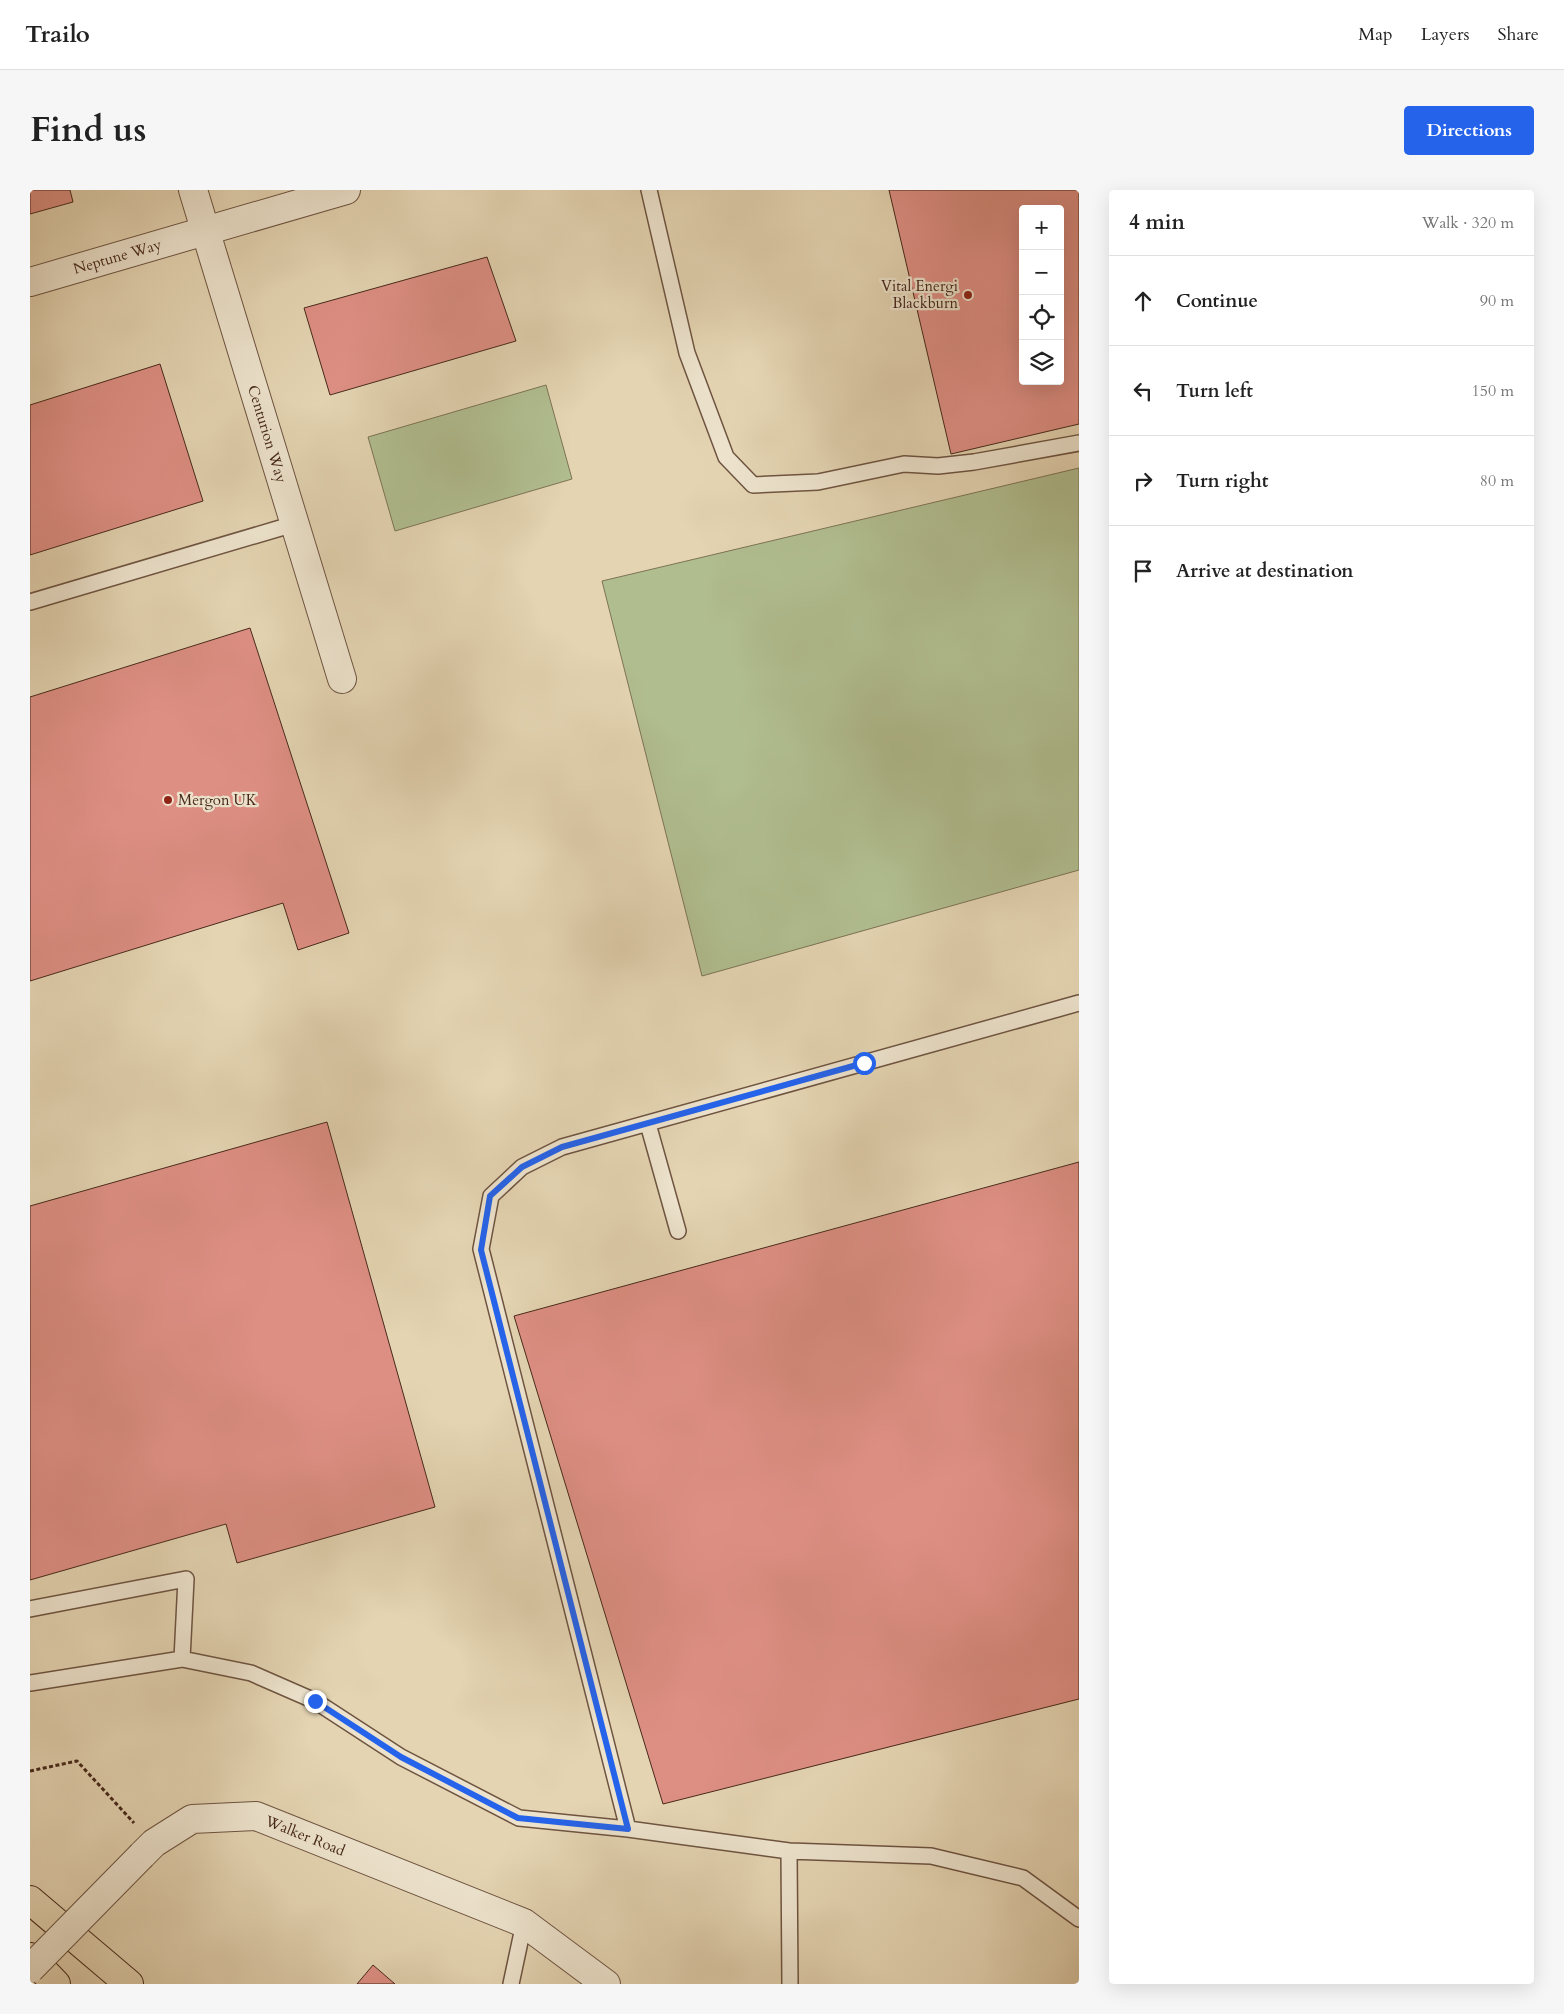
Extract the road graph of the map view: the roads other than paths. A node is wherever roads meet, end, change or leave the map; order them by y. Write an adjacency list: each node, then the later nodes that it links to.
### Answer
1 (193, 190): 4 (street, Centurion Way)
2 (346, 190): 4 (street, Neptune Way)
3 (649, 190): 6 (lane)
4 (204, 230): 5 (street, Neptune Way); 7 (street, Centurion Way)
5 (30, 282)
6 (1079, 443)
7 (294, 524): 8 (lane); 9 (street, Centurion Way)
8 (30, 602)
9 (342, 679)
10 (1079, 1003): 11 (lane)
11 (648, 1124): 12 (lane); 16 (lane)
12 (678, 1231)
13 (30, 1609): 14 (lane)
14 (182, 1659): 15 (lane); 16 (lane)
15 (30, 1683)
16 (628, 1829): 17 (lane)
17 (789, 1851): 19 (lane); 27 (lane)
18 (30, 1900): 24 (highway)
19 (1079, 1919)
20 (524, 1923): 22 (street, Walker Road, bridge); 25 (lane); 26 (street, Walker Road)
21 (30, 1957): 23 (highway)
22 (30, 1969)
23 (56, 1984)
24 (129, 1984)
25 (511, 1984)
26 (606, 1984)
27 (790, 1984)

